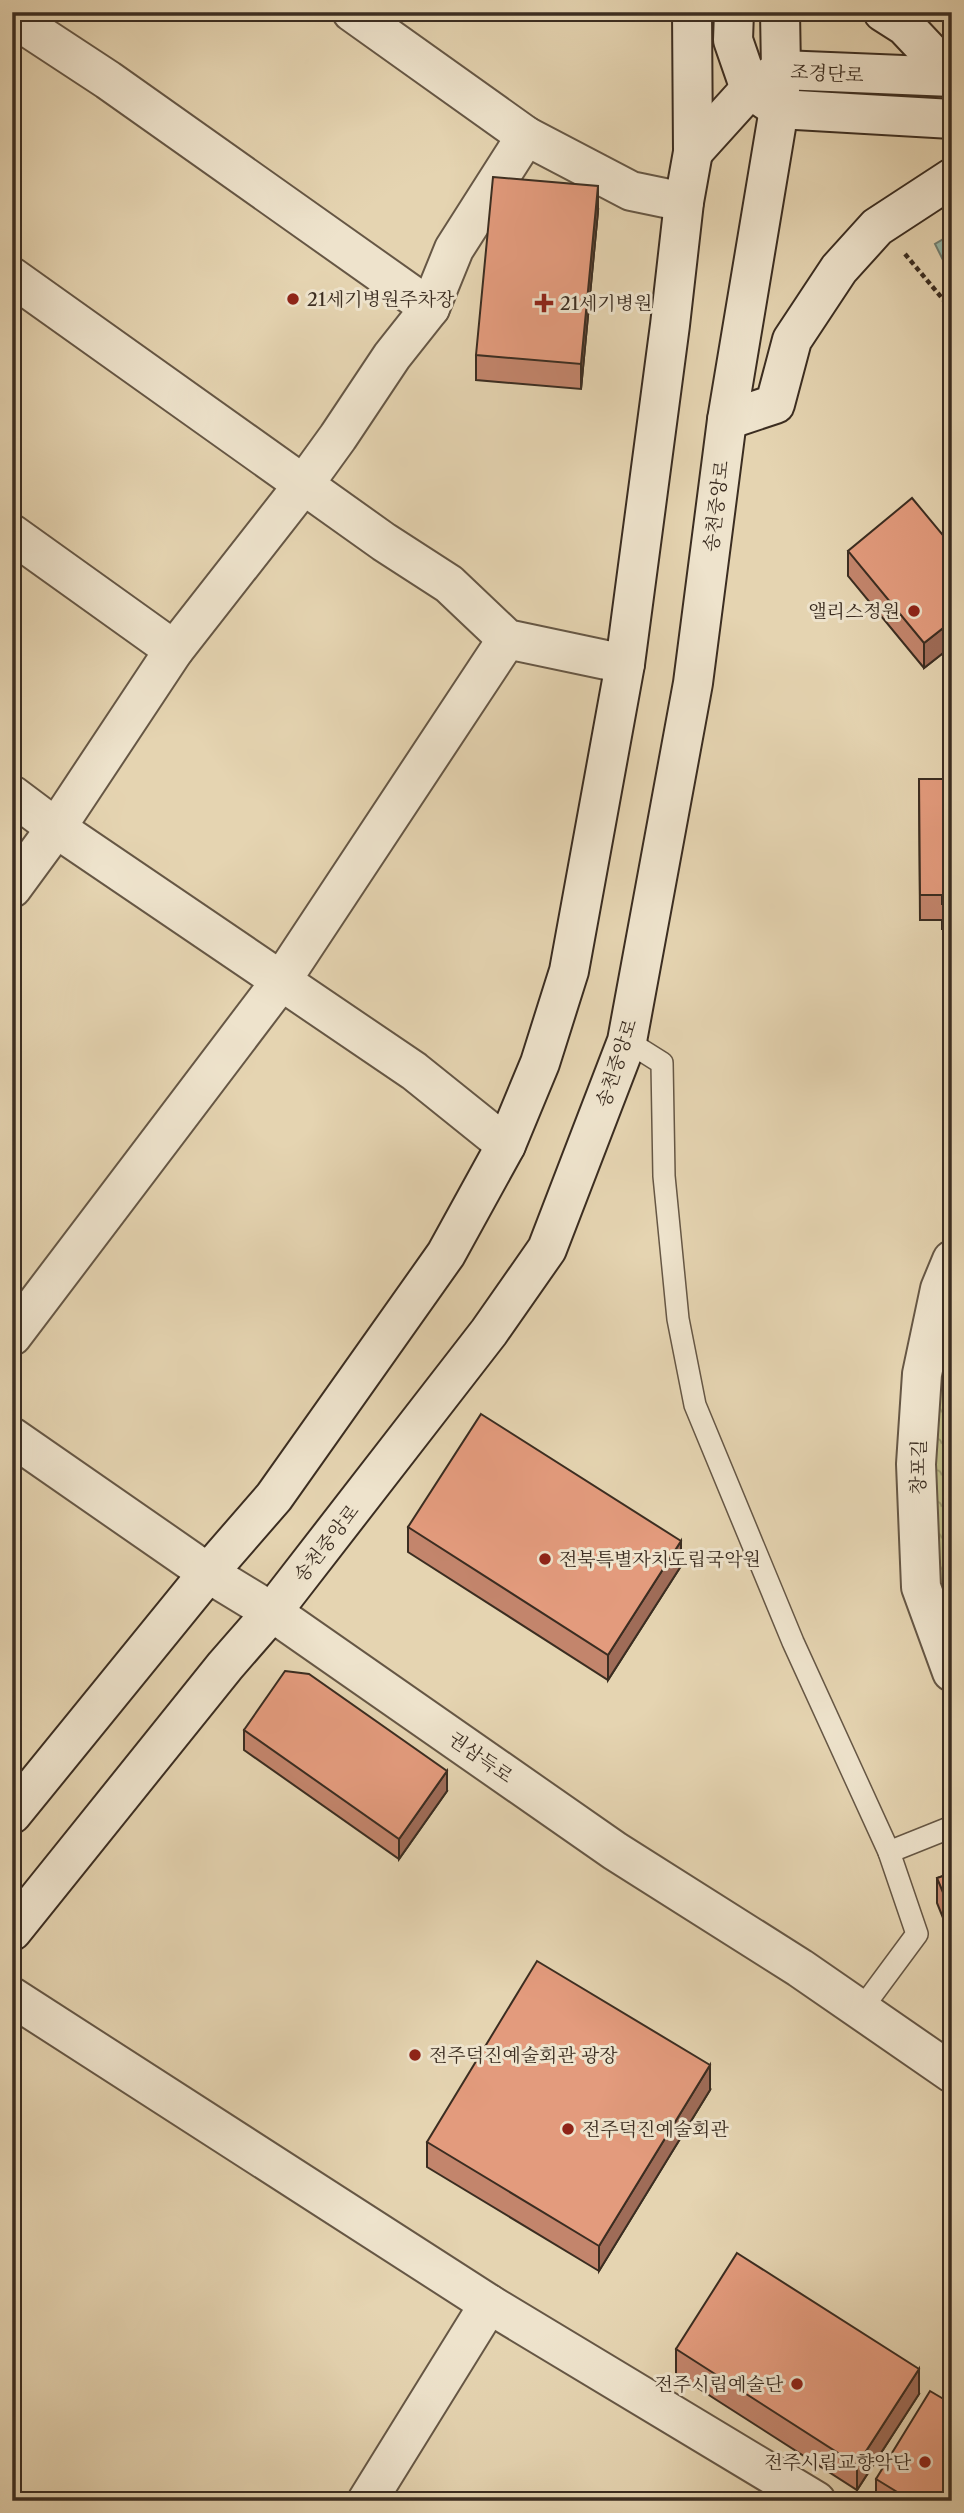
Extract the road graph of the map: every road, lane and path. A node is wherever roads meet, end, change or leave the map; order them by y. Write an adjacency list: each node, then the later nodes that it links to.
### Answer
1 (352, 12): 10 (street)
2 (692, 12): 11 (street)
3 (734, 12): 8 (street)
4 (780, 12): 8 (street, 송천중앙로)
5 (883, 12): 7 (street)
6 (12, 18): 16 (street)
7 (952, 77): 8 (street, 조경단로)
8 (770, 89): 9 (street, 조경단로); 11 (street); 18 (street, 송천중앙로)
9 (952, 119)
10 (526, 136): 13 (street); 16 (street)
11 (693, 152): 13 (street)
12 (952, 178): 18 (street)
13 (684, 202): 23 (street)
14 (898, 245): 17 (path)
15 (12, 277): 19 (street)
16 (430, 308): 19 (street)
17 (952, 310)
18 (727, 420): 28 (street, 송천중앙로)
19 (304, 484): 21 (street); 22 (street)
20 (12, 534): 22 (street)
21 (507, 639): 23 (street); 27 (street)
22 (174, 650): 25 (street)
23 (625, 664): 29 (street)
24 (12, 795): 25 (street)
25 (56, 828): 26 (street); 27 (street)
26 (12, 888)
27 (281, 981): 29 (street); 31 (street)
28 (627, 1041): 34 (street, 송천중앙로); 38 (lane)
29 (506, 1145): 33 (street)
30 (952, 1260): 35 (street, 창포길)
31 (12, 1336)
32 (12, 1437): 33 (street, 권삼득로)
33 (208, 1573): 34 (street, 권삼득로); 36 (street)
34 (272, 1612): 39 (street, 송천중앙로); 41 (street, 권삼득로)
35 (952, 1672)
36 (12, 1814)
37 (949, 1828): 38 (lane)
38 (889, 1852): 41 (lane)
39 (12, 1931)
40 (12, 1997): 43 (street)
41 (860, 2011): 42 (street, 권삼득로)
42 (952, 2073)
43 (489, 2304): 44 (street); 45 (street)
44 (367, 2501)
45 (816, 2501)

